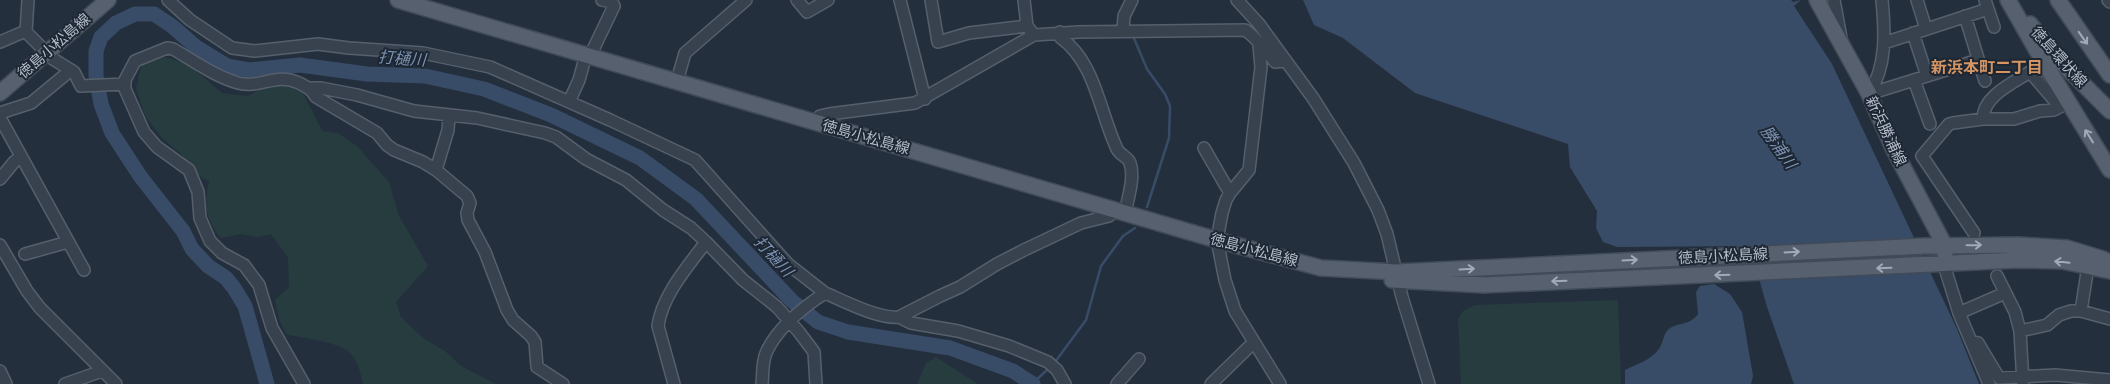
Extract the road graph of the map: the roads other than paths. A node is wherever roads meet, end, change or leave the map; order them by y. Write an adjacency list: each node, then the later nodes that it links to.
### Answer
1 (28, 0): 34 (street)
2 (108, 0): 34 (main road, 徳島小松島線)
3 (168, 0): 49 (street)
4 (398, 0): 35 (main road, 徳島小松島線)
5 (602, 0): 35 (street)
6 (746, 0): 43 (street)
7 (797, 0): 8 (street)
8 (828, 0)
9 (900, 0): 48 (street)
10 (931, 0): 25 (street)
11 (1024, 0): 25 (street)
12 (1132, 0): 26 (street)
13 (1237, 0): 21 (street)
14 (1816, 0): 32 (main road, 新浜勝浦線)
15 (1834, 0): 32 (street)
16 (1882, 0): 33 (street)
17 (1917, 0): 24 (street)
18 (2009, 0): 50 (main road, 徳島環状線); 51 (main road, 徳島環状線)
19 (2058, 0): 39 (main road, 徳島環状線, one-way to 39)
20 (1986, 4): 22 (street); 23 (street)
21 (1249, 14): 30 (street); 37 (street)
22 (1965, 16): 24 (street); 36 (street)
23 (1994, 27)
24 (1926, 29): 29 (street)
25 (1031, 30): 28 (street); 48 (street)
26 (1124, 31): 28 (street); 30 (street)
27 (21, 32): 31 (street)
28 (1060, 32): 63 (street)
29 (1913, 33): 33 (street); 40 (street)
30 (1256, 40): 37 (street); 62 (street)
31 (0, 42)
32 (1842, 43): 47 (main road, 新浜勝浦線)
33 (1884, 43): 47 (street)
34 (46, 54): 38 (street); 46 (main road, 徳島小松島線)
35 (588, 55): 43 (main road, 徳島小松島線); 49 (street)
36 (1978, 60): 40 (street); 42 (street)
37 (1286, 61): 77 (street)
38 (71, 70): 44 (street); 53 (street)
39 (2110, 75)
40 (1927, 76): 41 (street)
41 (1914, 80): 47 (street); 56 (street)
42 (1985, 81)
43 (677, 82): 55 (main road, 徳島小松島線)
44 (120, 84): 45 (street); 97 (street)
45 (311, 88): 52 (street); 60 (street)
46 (0, 93)
47 (1869, 94): 69 (main road, 新浜勝浦線)
48 (926, 99): 55 (street)
49 (569, 102): 80 (street)
50 (2064, 105): 54 (street); 54 (street); 59 (main road, 徳島環状線, one-way to 50)
51 (2110, 111)
52 (449, 116): 60 (street); 67 (street)
53 (0, 117): 58 (street)
54 (1983, 119): 64 (street)
55 (819, 123): 63 (main road, 徳島小松島線)
56 (1930, 124)
57 (1204, 148): 62 (street)
58 (21, 157): 61 (street); 66 (street)
59 (2109, 166)
60 (436, 170): 98 (street)
61 (0, 179)
62 (1230, 193): 65 (street)
63 (1121, 212): 65 (main road, 徳島小松島線); 83 (street)
64 (1974, 233)
65 (1217, 240): 77 (main road, 徳島小松島線); 87 (street)
66 (68, 242): 70 (street); 74 (street)
67 (706, 242): 85 (street); 99 (street)
68 (0, 246): 91 (street)
69 (1945, 246): 71 (main road, 徳島小松島線, one-way to 71); 72 (main road); 78 (main road, 徳島小松島線, one-way to 69)
70 (25, 254)
71 (2110, 263)
72 (1939, 265): 73 (main road, 徳島小松島線, one-way to 72); 78 (main road, 徳島小松島線, one-way to 78); 82 (street)
73 (2088, 266): 75 (main road, 徳島小松島線); 81 (street)
74 (84, 270)
75 (2110, 271)
76 (1997, 276): 79 (street)
77 (1398, 277): 78 (main road, 徳島小松島線); 106 (street)
78 (1418, 277)
79 (2005, 293): 82 (street); 86 (street)
80 (823, 294): 83 (street); 85 (street)
81 (2081, 311): 84 (street); 86 (street)
82 (1959, 313): 88 (street)
83 (899, 318): 102 (street)
84 (2110, 319)
85 (791, 320): 100 (street); 101 (street)
86 (2020, 331): 92 (street)
87 (1254, 342): 104 (street); 105 (street)
88 (1972, 342): 92 (street); 107 (street)
89 (1139, 358): 103 (street)
90 (0, 371): 94 (street)
91 (102, 371): 95 (street); 96 (street)
92 (2023, 380): 93 (street)
93 (2106, 381)
94 (6, 384)
95 (65, 384)
96 (116, 384)
97 (304, 384)
98 (563, 384)
99 (674, 384)
100 (762, 384)
101 (816, 384)
102 (1065, 384)
103 (1117, 384)
104 (1211, 384)
105 (1280, 384)
106 (1429, 384)
107 (1989, 384)

